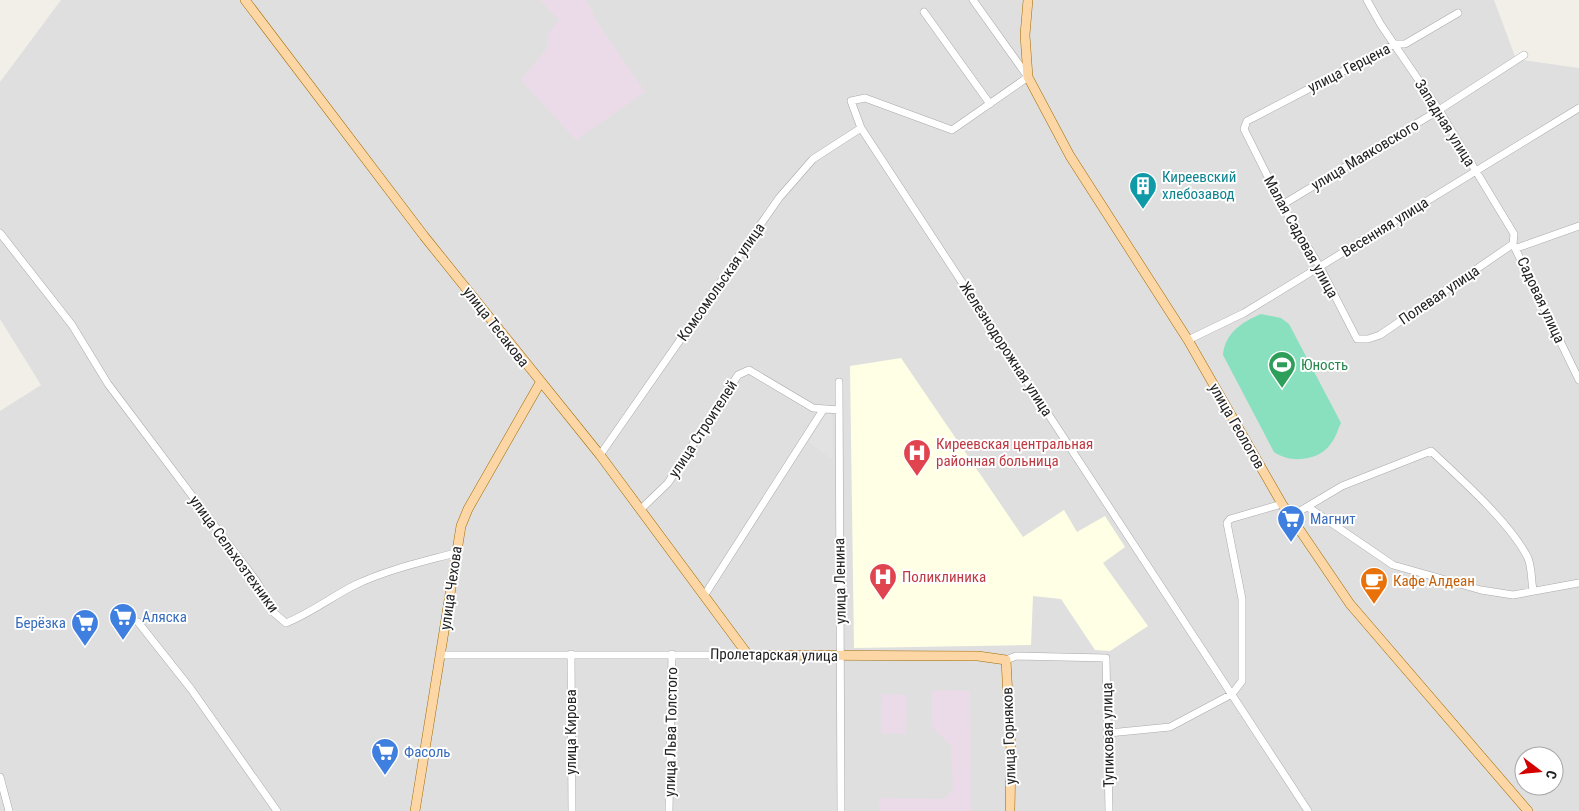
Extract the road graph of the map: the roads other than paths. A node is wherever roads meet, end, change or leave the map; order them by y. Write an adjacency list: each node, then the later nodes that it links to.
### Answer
1 (245, 0): 25 (main road, улица Тесакова)
2 (972, 0): 9 (street)
3 (1028, 0): 9 (main road, улица Геологов)
4 (1367, 0): 7 (street, Западная улица)
5 (924, 12): 10 (street)
6 (1458, 13): 7 (street, улица Герцена)
7 (1395, 44): 12 (street, Западная улица); 14 (street, улица Герцена)
8 (1524, 55): 12 (street, улица Маяковского)
9 (1028, 77): 10 (street); 22 (main road, улица Геологов)
10 (990, 104): 13 (street, Железнодорожная улица)
11 (1579, 108): 15 (street, Весенняя улица)
12 (1439, 110): 15 (street, Западная улица); 16 (street, улица Маяковского)
13 (861, 128): 28 (street, Комсомольская улица); 45 (street, Железнодорожная улица)
14 (1244, 129): 16 (street, Малая Садовая улица)
15 (1476, 171): 19 (street, Западная улица); 20 (street, Весенняя улица)
16 (1282, 205): 20 (street, Малая Садовая улица)
17 (1579, 226): 19 (street, Полевая улица)
18 (0, 233): 33 (street, улица Сельхозтехники)
19 (1515, 246): 21 (street, Полевая улица); 23 (street, Садовая улица)
20 (1320, 266): 21 (street, Малая Садовая улица); 22 (street, Весенняя улица)
21 (1363, 339)
22 (1188, 340): 29 (main road, улица Геологов)
23 (1579, 380)
24 (840, 382): 27 (street, улица Ленина)
25 (540, 383): 28 (main road, улица Тесакова); 33 (main road, улица Чехова)
26 (823, 410): 27 (street, улица Строителей); 31 (street, улица Строителей); 36 (street)
27 (839, 410): 42 (street, улица Ленина)
28 (600, 455): 31 (main road, улица Тесакова)
29 (1282, 504): 32 (main road, улица Геологов); 45 (street)
30 (1308, 507): 32 (street); 35 (street); 35 (street)
31 (641, 509): 36 (main road, улица Тесакова)
32 (1290, 516): 57 (main road, улица Геологов)
33 (455, 553): 40 (main road, улица Чехова)
34 (1579, 583): 35 (street)
35 (1533, 590)
36 (704, 596): 41 (main road, улица Тесакова)
37 (138, 622): 49 (street)
38 (571, 654): 39 (street, Пролетарская улица); 40 (street, Пролетарская улица); 51 (street, улица Кирова)
39 (672, 654): 41 (street, Пролетарская улица); 52 (street, улица Льва Толстого)
40 (441, 655): 50 (main road, улица Чехова)
41 (748, 655): 42 (main road, Пролетарская улица)
42 (841, 656): 44 (main road, Пролетарская улица); 53 (street, улица Ленина)
43 (1106, 658): 44 (street, Пролетарская улица); 46 (street, Тупиковая улица)
44 (1006, 660): 54 (main road, улица Горняков)
45 (1232, 694): 46 (street); 56 (street, Железнодорожная улица)
46 (1109, 733): 55 (street, Тупиковая улица)
47 (0, 777): 48 (street)
48 (9, 811)
49 (277, 811)
50 (415, 811)
51 (572, 811)
52 (669, 811)
53 (841, 811)
54 (1010, 811)
55 (1109, 811)
56 (1308, 811)
57 (1528, 811)

